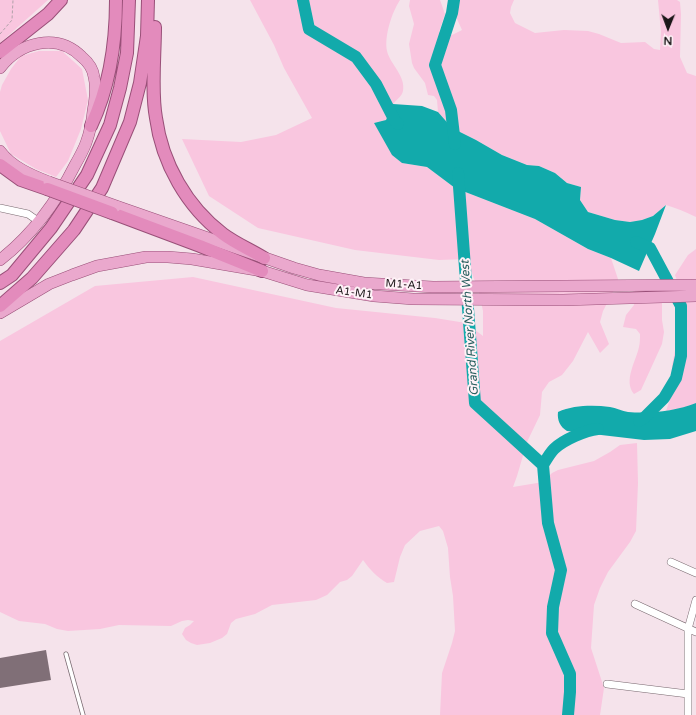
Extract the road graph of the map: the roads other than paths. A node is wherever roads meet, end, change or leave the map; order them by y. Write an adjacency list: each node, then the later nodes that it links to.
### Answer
1 (61, 0): 6 (highway)
2 (116, 0): 8 (highway)
3 (129, 0): 18 (highway)
4 (148, 0): 21 (highway)
5 (155, 0): 15 (highway)
6 (0, 52)
7 (0, 68): 8 (main road)
8 (91, 126): 14 (main road)
9 (0, 151): 11 (main road)
10 (0, 165): 11 (highway)
11 (48, 186): 13 (highway, bridge)
12 (0, 208): 14 (street)
13 (114, 210): 15 (main road, M1-A1); 17 (highway)
14 (38, 221): 16 (main road)
15 (264, 258): 19 (main road, M1-A1)
16 (0, 260)
17 (262, 271): 20 (main road, A1-M1); 22 (main road, A1-M1)
18 (0, 283)
19 (696, 285)
20 (696, 296)
21 (0, 306)
22 (0, 313)
23 (671, 562): 24 (street)
24 (696, 573)
25 (696, 600): 27 (street)
26 (635, 604): 27 (street)
27 (688, 629): 28 (street); 31 (street)
28 (696, 632)
29 (66, 654): 32 (lane)
30 (607, 684): 31 (street)
31 (688, 694): 33 (street)
32 (83, 715)
33 (688, 715)

